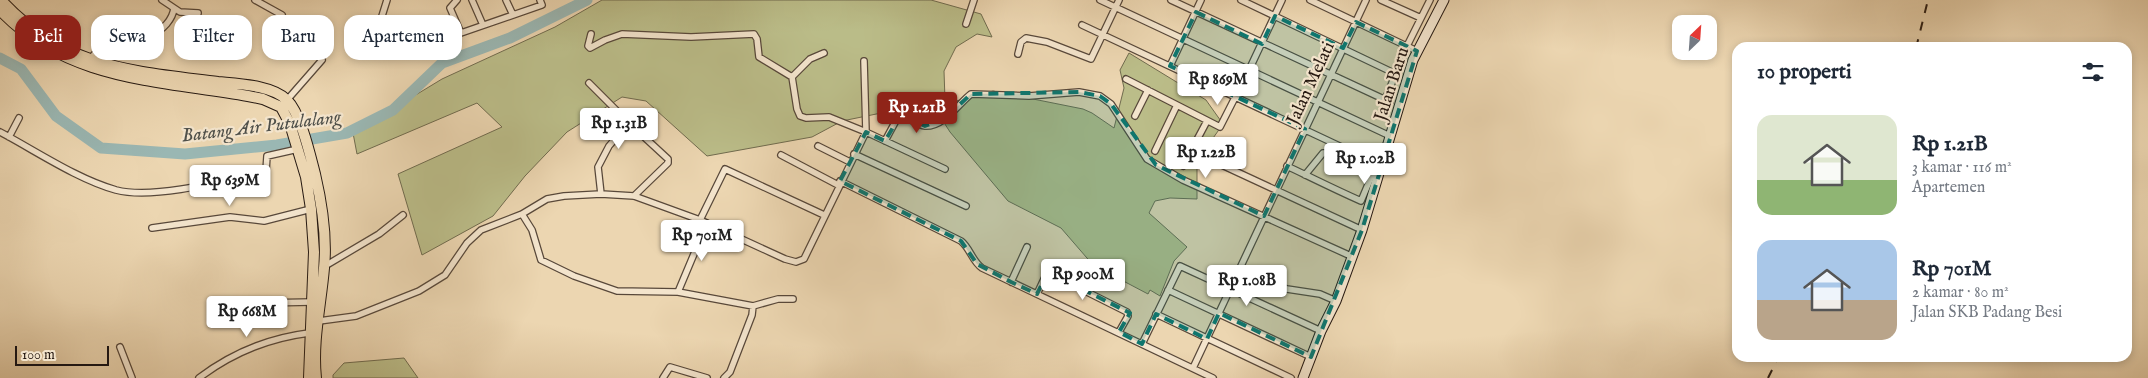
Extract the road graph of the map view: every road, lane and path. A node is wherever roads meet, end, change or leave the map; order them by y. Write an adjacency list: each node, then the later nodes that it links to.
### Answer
1 (162, 0): 22 (street)
2 (255, 0): 25 (street)
3 (387, 0): 26 (street)
4 (457, 0): 32 (street)
5 (472, 0): 32 (street)
6 (506, 0): 27 (street)
7 (974, 0): 31 (street)
8 (1100, 0): 21 (street)
9 (1119, 0): 21 (street)
10 (1171, 0): 24 (street)
11 (1201, 0): 24 (street)
12 (1241, 0): 28 (street)
13 (1282, 0): 28 (street)
14 (1310, 0): 30 (street)
15 (1366, 0): 30 (street, Jalan Melati)
16 (1382, 0): 29 (street)
17 (1430, 0): 29 (street)
18 (1444, 0): 40 (street, Jalan Baru)
19 (541, 2): 27 (street)
20 (1, 3): 45 (highway)
21 (1116, 7): 35 (street); 36 (street)
22 (174, 8): 23 (street); 45 (street)
23 (198, 12)
24 (1196, 12): 36 (street); 37 (street)
25 (282, 15)
26 (382, 15)
27 (513, 15): 32 (street)
28 (1275, 16): 37 (street); 39 (street)
29 (1421, 18): 38 (street)
30 (1356, 22): 38 (street); 39 (street, Jalan Melati)
31 (966, 24)
32 (483, 25)
33 (1082, 25): 35 (street)
34 (591, 34): 50 (street)
35 (1104, 35): 42 (street); 46 (street)
36 (1183, 39): 46 (street); 47 (street)
37 (1262, 44): 47 (street); 48 (street)
38 (1407, 46): 40 (street); 49 (street)
39 (1343, 48): 48 (street, Jalan Melati); 49 (street)
40 (1417, 51): 67 (street, Jalan Baru)
41 (824, 53): 50 (street)
42 (1018, 54)
43 (322, 60): 56 (street)
44 (864, 61): 66 (street)
45 (88, 63): 51 (highway)
46 (1170, 66): 55 (street)
47 (1249, 70): 55 (street); 57 (street)
48 (1331, 74): 49 (street); 57 (street, Jalan Melati)
49 (1396, 74)
50 (792, 77): 66 (street)
51 (169, 79): 56 (highway); 62 (highway)
52 (1126, 79): 54 (street)
53 (590, 83): 63 (street)
54 (1148, 90): 58 (street); 59 (street)
55 (1236, 96): 61 (street); 64 (street)
56 (287, 100): 62 (highway)
57 (1317, 103): 64 (street, Jalan Melati); 67 (street)
58 (1177, 105): 61 (street); 73 (street)
59 (1135, 116)
60 (19, 118): 68 (street)
61 (1207, 121): 78 (street)
62 (295, 122): 71 (highway)
63 (629, 123): 84 (street); 85 (street)
64 (1305, 129): 72 (street); 79 (street, Jalan Melati)
65 (0, 132): 68 (street)
66 (866, 132): 69 (street); 74 (street)
67 (1390, 136): 96 (street, Jalan Baru)
68 (9, 137): 71 (street)
69 (885, 141): 80 (street); 91 (street)
70 (818, 146): 77 (street)
71 (300, 148): 87 (highway); 94 (highway)
72 (1348, 150)
73 (1155, 151)
74 (854, 154): 77 (street); 86 (street)
75 (782, 155): 82 (street)
76 (1210, 159): 83 (street)
77 (850, 162): 82 (street)
78 (1182, 166)
79 (1287, 166): 81 (street); 83 (street, Jalan Melati)
80 (945, 169)
81 (1305, 175): 81 (street)
82 (839, 183): 90 (street); 101 (street)
83 (1277, 190): 91 (street, Jalan Melati); 96 (street)
84 (601, 194): 85 (street); 88 (street)
85 (634, 196): 92 (street)
86 (966, 206)
87 (311, 209): 94 (highway); 95 (street)
88 (522, 214): 104 (street); 113 (street)
89 (403, 215): 99 (street)
90 (824, 215): 92 (street); 93 (street)
91 (1264, 216): 98 (street); 100 (street, Jalan Melati)
92 (700, 220): 93 (street)
93 (707, 223): 104 (street)
94 (317, 225): 99 (highway); 108 (highway)
95 (152, 228)
96 (1362, 230): 98 (street, Jalan Baru)
97 (1027, 247): 101 (street)
98 (1353, 257): 107 (street, Jalan Baru)
99 (324, 266): 113 (highway)
100 (1238, 271): 102 (street, Jalan Melati); 107 (street)
101 (1011, 282): 105 (street)
102 (1231, 288): 103 (street); 111 (street, Jalan Melati); 114 (street)
103 (1168, 290): 111 (street); 112 (street)
104 (678, 292): 110 (street)
105 (1037, 294): 115 (street); 115 (street)
106 (793, 299): 110 (street)
107 (1336, 301): 114 (street, Jalan Baru)
108 (312, 302): 109 (street); 116 (highway)
109 (262, 303)
110 (753, 306): 128 (street)
111 (1219, 313): 117 (street, Jalan Melati); 120 (street)
112 (1156, 314): 117 (street); 118 (street)
113 (319, 321): 125 (highway)
114 (1321, 331): 120 (street, Jalan Baru)
115 (1120, 332): 118 (street)
116 (309, 333): 123 (street); 124 (highway)
117 (1207, 339): 121 (street, Jalan Melati); 130 (street)
118 (1142, 344): 121 (street)
119 (120, 347): 122 (street)
120 (1310, 357): 131 (street, Jalan Baru)
121 (1193, 368): 129 (street)
122 (132, 378)
123 (200, 378)
124 (309, 378)
125 (316, 378)
126 (663, 378): 127 (street)
127 (707, 378)
128 (724, 378)
129 (1213, 378)
130 (1291, 378)
131 (1303, 378)

